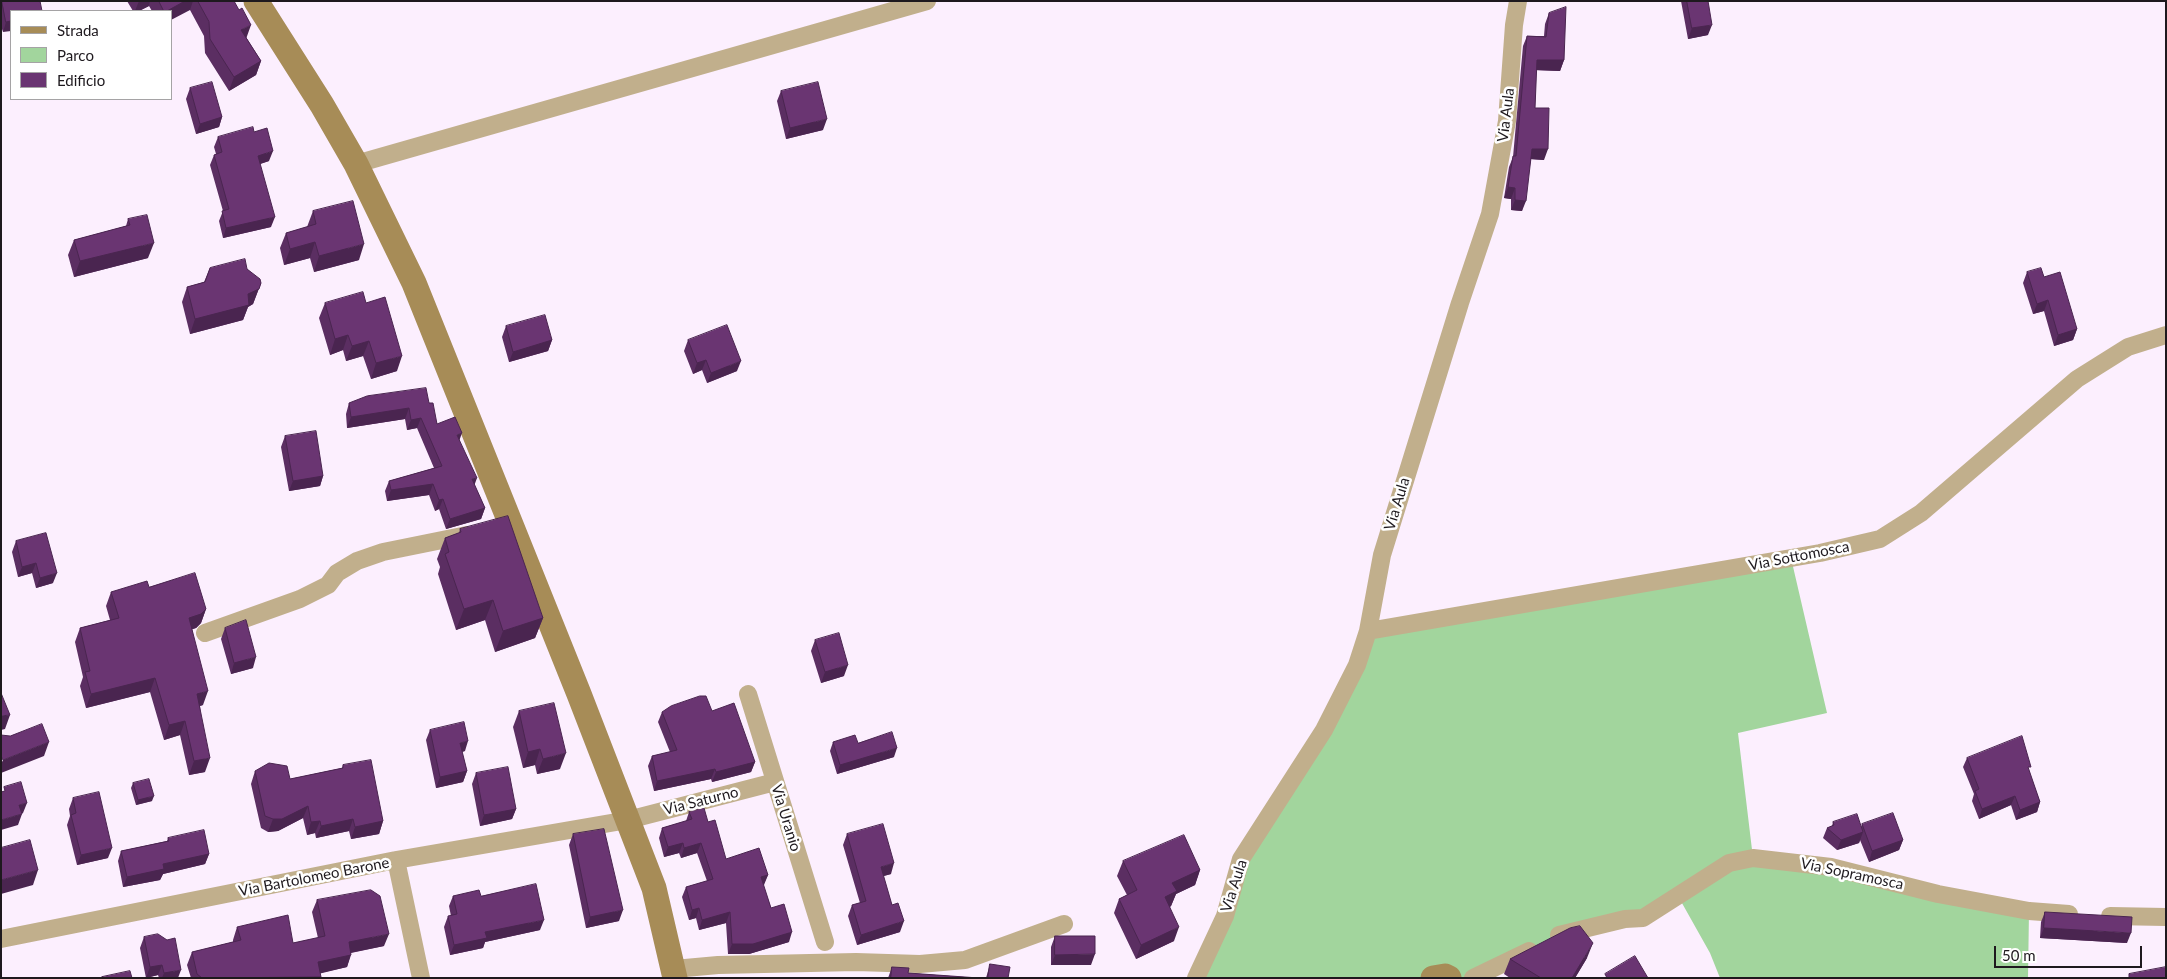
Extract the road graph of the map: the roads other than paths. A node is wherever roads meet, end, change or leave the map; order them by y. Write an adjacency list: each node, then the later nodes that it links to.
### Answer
1 (256, 1): 4 (main road)
2 (927, 1): 4 (street)
3 (1518, 1): 7 (street, Via Aula)
4 (356, 164): 6 (main road)
5 (2166, 335): 7 (street, Via Sottomosca)
6 (495, 526): 8 (street); 11 (main road)
7 (1368, 630): 19 (street, Via Aula)
8 (205, 633)
9 (748, 694): 10 (street, Via Uranio)
10 (775, 782): 11 (street, Via Saturno); 16 (street, Via Uranio)
11 (628, 820): 12 (street, Via Bartolomeo Barone); 17 (main road)
12 (396, 860): 15 (street, Via Bartolomeo Barone); 18 (street)
13 (2166, 917): 22 (street, Via Sopramosca)
14 (1064, 924): 17 (street)
15 (1, 939)
16 (825, 942)
17 (674, 973)
18 (421, 978)
19 (1196, 978)
20 (1433, 978): 21 (main road)
21 (1449, 978)
22 (1473, 978)

